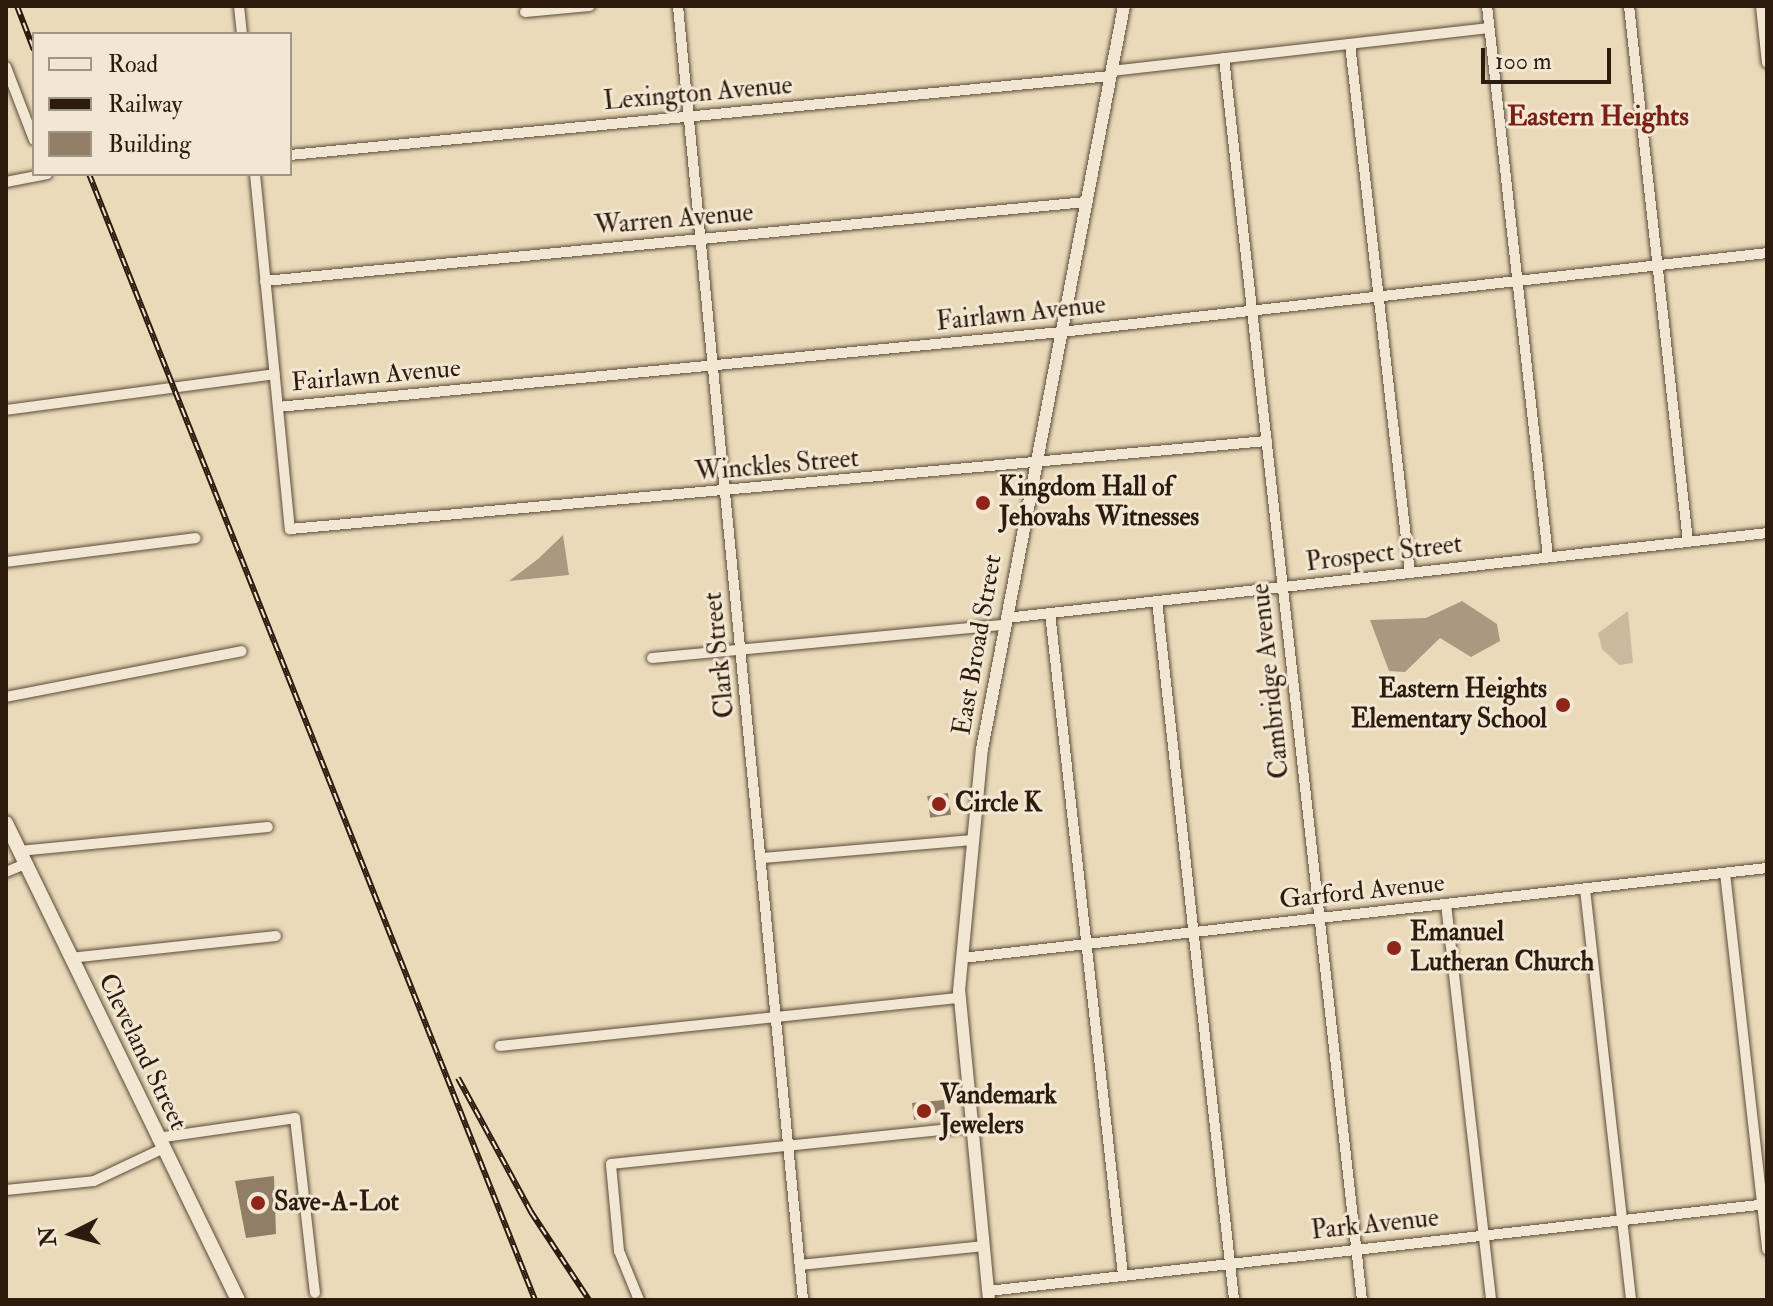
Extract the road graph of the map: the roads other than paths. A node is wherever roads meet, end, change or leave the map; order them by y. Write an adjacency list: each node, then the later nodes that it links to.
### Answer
1 (239, 6): 10 (street)
2 (590, 6): 8 (street)
3 (678, 6): 16 (street, Clark Street)
4 (1124, 6): 15 (street, East Broad Street)
5 (1487, 6): 9 (street)
6 (1629, 6): 25 (street)
7 (1761, 6): 13 (street)
8 (525, 12)
9 (1489, 28): 11 (street, Lexington Avenue); 27 (street)
10 (242, 32)
11 (1350, 44): 12 (street, Lexington Avenue); 28 (street)
12 (1224, 58): 15 (street, Lexington Avenue); 29 (street, Cambridge Avenue)
13 (1767, 63)
14 (6, 67): 17 (street)
15 (1111, 73): 16 (street, Lexington Avenue); 22 (street, East Broad Street)
16 (689, 117): 18 (street, Lexington Avenue); 23 (street, Clark Street)
17 (32, 135)
18 (292, 155)
19 (48, 176): 21 (street)
20 (255, 176): 26 (street)
21 (6, 182)
22 (1086, 202): 23 (street, Warren Avenue); 30 (street, East Broad Street)
23 (701, 239): 26 (street, Warren Avenue); 31 (street, Clark Street)
24 (1767, 253): 25 (street, Fairlawn Avenue)
25 (1658, 265): 27 (street, Fairlawn Avenue); 40 (street)
26 (265, 281): 32 (street)
27 (1517, 281): 28 (street, Fairlawn Avenue); 41 (street)
28 (1379, 297): 29 (street, Fairlawn Avenue); 43 (street)
29 (1252, 311): 30 (street, Fairlawn Avenue); 35 (street, Cambridge Avenue)
30 (1061, 332): 31 (street, Fairlawn Avenue); 36 (street, East Broad Street)
31 (713, 366): 33 (street, Fairlawn Avenue); 37 (street, Clark Street)
32 (275, 374): 33 (street); 34 (street)
33 (278, 407): 37 (street, Winckles Street)
34 (6, 410)
35 (1267, 441): 36 (street, Winckles Street); 44 (street, Cambridge Avenue)
36 (1035, 466): 37 (street, Winckles Street); 47 (street, East Broad Street)
37 (725, 492): 48 (street, Clark Street)
38 (1767, 533): 40 (street, Prospect Street)
39 (195, 538): 42 (street)
40 (1688, 542): 41 (street, Prospect Street)
41 (1548, 557): 43 (street, Prospect Street)
42 (6, 562)
43 (1410, 573): 44 (street, Prospect Street)
44 (1283, 587): 45 (street, Prospect Street); 62 (street, Cambridge Avenue)
45 (1157, 601): 46 (street, Prospect Street); 63 (street)
46 (1050, 613): 47 (street, Prospect Street); 65 (street)
47 (1005, 622): 48 (street, Prospect Street); 54 (street, East Broad Street)
48 (741, 649): 50 (street, Prospect Street); 56 (street, Clark Street)
49 (242, 651): 51 (street)
50 (652, 658)
51 (6, 697)
52 (6, 823): 55 (main road, Cleveland Street)
53 (268, 827): 55 (street)
54 (973, 840): 56 (street); 67 (street, East Broad Street)
55 (22, 857): 58 (street); 66 (main road, Cleveland Street)
56 (762, 858): 69 (street, Clark Street)
57 (1767, 868): 59 (street, Garford Avenue)
58 (6, 872)
59 (1725, 873): 60 (street, Garford Avenue); 75 (street)
60 (1585, 889): 61 (street, Garford Avenue); 76 (street)
61 (1446, 904): 62 (street, Garford Avenue); 77 (street)
62 (1320, 918): 63 (street, Garford Avenue); 79 (street, Cambridge Avenue)
63 (1194, 932): 65 (street, Garford Avenue); 81 (street)
64 (276, 936): 66 (street)
65 (1087, 944): 67 (street, Garford Avenue); 83 (street)
66 (70, 958): 72 (main road, Cleveland Street)
67 (962, 958): 68 (street, East Broad Street)
68 (959, 998): 69 (street); 71 (street, East Broad Street)
69 (777, 1017): 70 (street); 73 (street, Clark Street)
70 (500, 1046)
71 (972, 1127): 73 (street); 78 (street, East Broad Street)
72 (160, 1144): 74 (street); 84 (street); 86 (main road, Cleveland Street)
73 (789, 1145): 82 (street, Clark Street); 87 (street)
74 (6, 1190)
75 (1764, 1204): 76 (street, Park Avenue); 80 (street)
76 (1622, 1220): 77 (street, Park Avenue); 92 (street)
77 (1483, 1236): 79 (street, Park Avenue); 91 (street)
78 (984, 1246): 82 (street); 85 (street, East Broad Street)
79 (1356, 1250): 81 (street, Park Avenue); 90 (street, Cambridge Avenue)
80 (1767, 1250)
81 (1230, 1263): 83 (street, Park Avenue); 89 (street)
82 (800, 1265): 88 (street, Clark Street)
83 (1123, 1275): 85 (street, Park Avenue)
84 (315, 1293)
85 (988, 1296)
86 (238, 1300)
87 (639, 1300)
88 (803, 1300)
89 (1234, 1300)
90 (1362, 1300)
91 (1491, 1300)
92 (1631, 1300)

